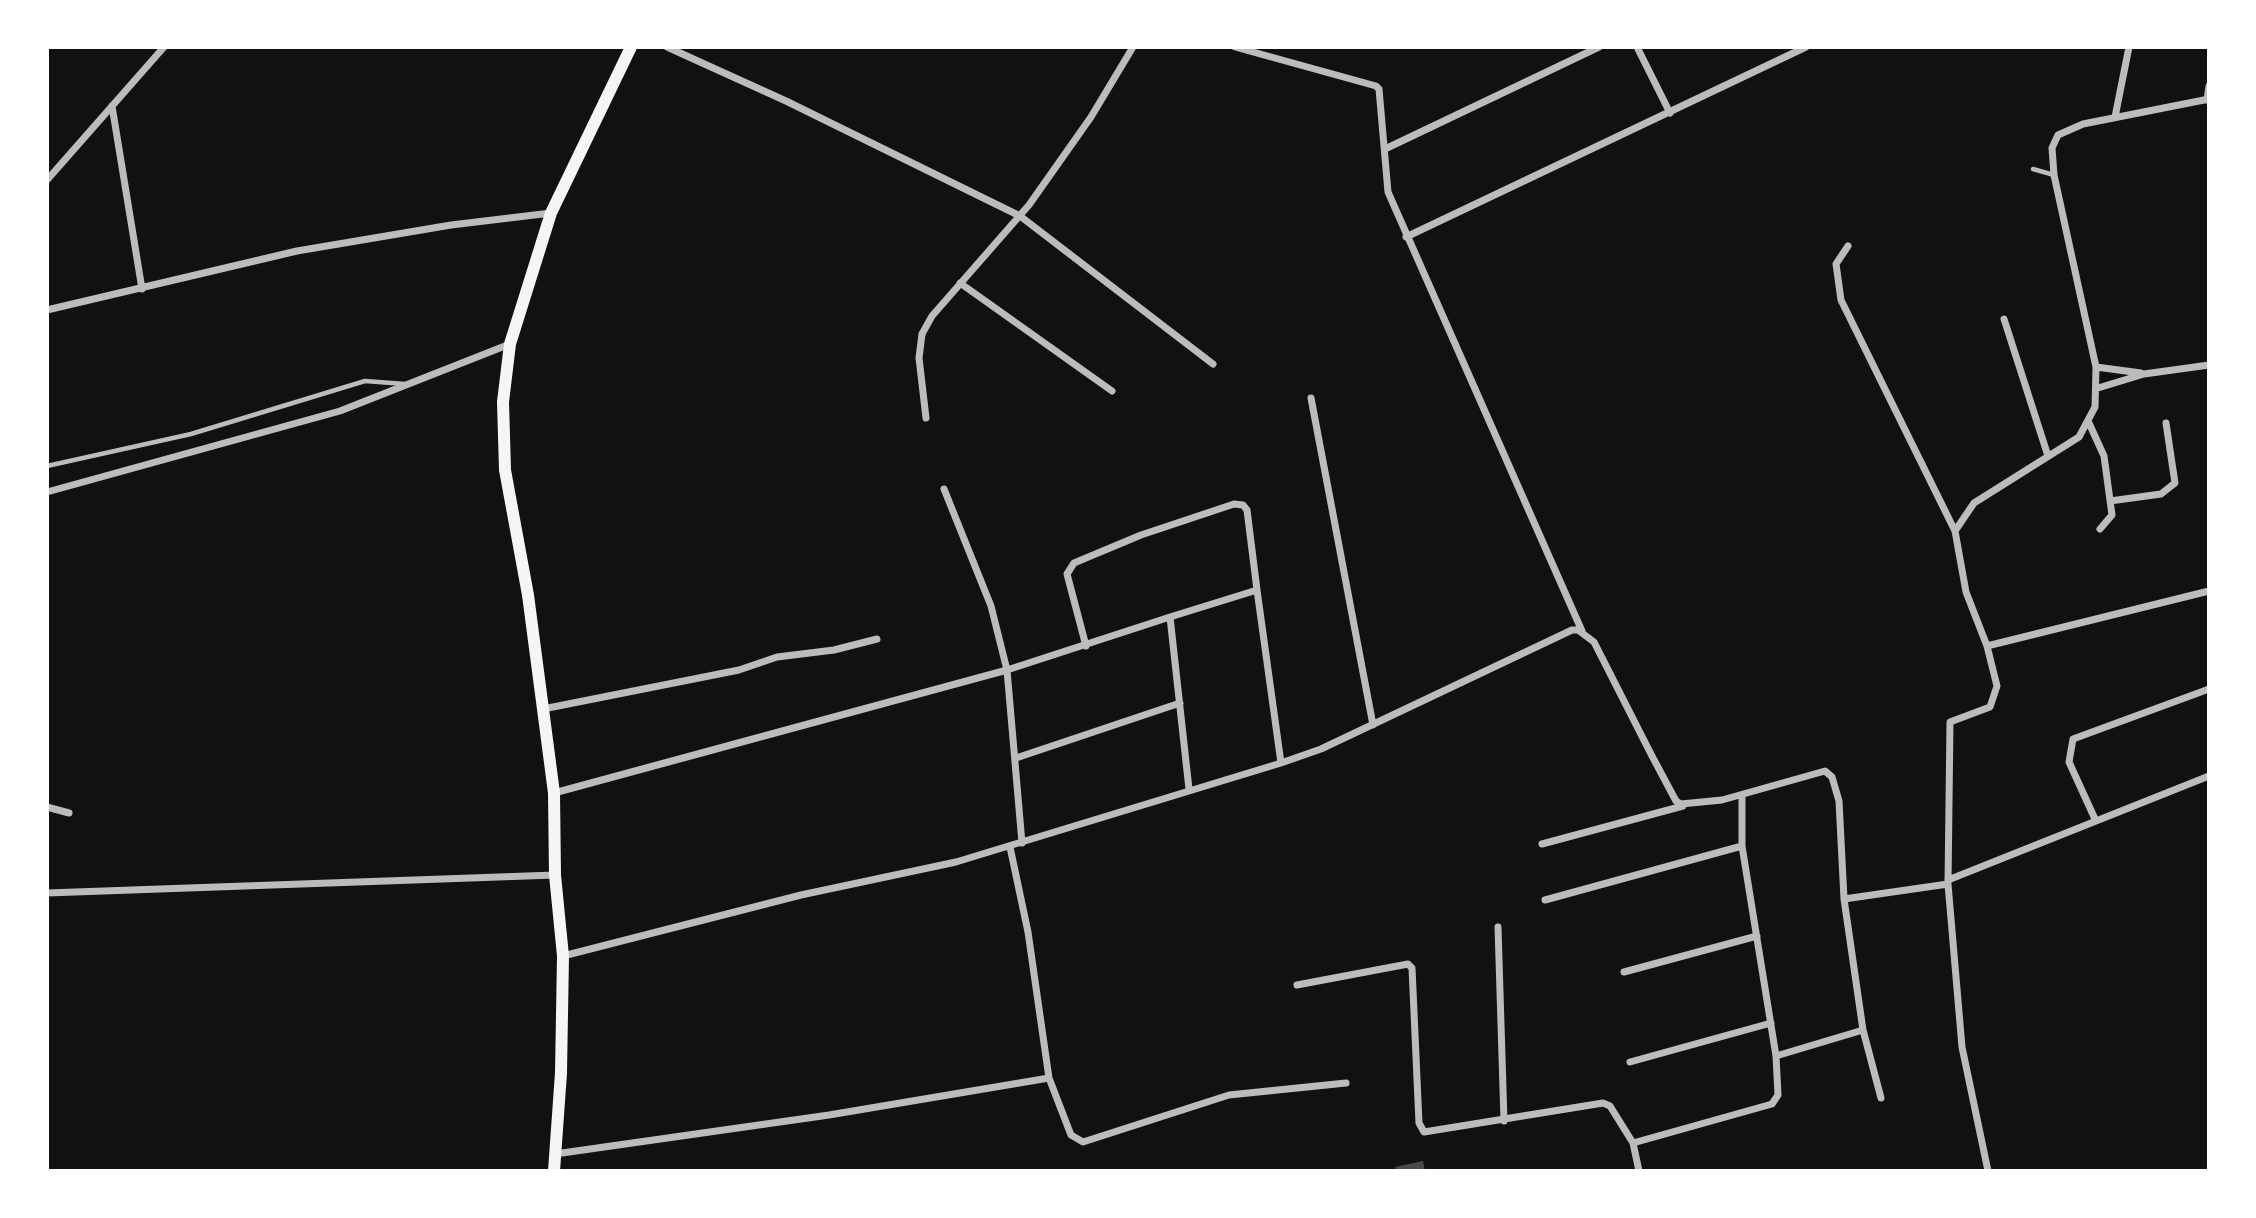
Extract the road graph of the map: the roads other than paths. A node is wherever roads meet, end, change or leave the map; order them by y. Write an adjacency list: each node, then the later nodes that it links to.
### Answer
1 (164, 47): 12 (street)
2 (631, 47): 19 (main road)
3 (667, 47): 20 (street)
4 (1133, 47): 20 (street)
5 (1235, 47): 15 (street)
6 (1599, 47): 15 (street)
7 (1637, 47): 13 (street)
8 (1806, 47): 13 (street)
9 (2129, 47): 14 (street)
10 (2209, 86): 11 (street)
11 (2208, 100): 14 (street)
12 (112, 106): 18 (street); 24 (street)
13 (1670, 113): 21 (street)
14 (2115, 117): 17 (street)
15 (1385, 149): 21 (street)
16 (2033, 169): 17 (lane)
17 (2054, 175): 30 (street)
18 (47, 180)
19 (551, 213): 24 (street); 27 (main road)
20 (1020, 216): 23 (street); 28 (street)
21 (1406, 237): 49 (street)
22 (1848, 246): 45 (street)
23 (960, 283): 34 (street); 36 (street)
24 (142, 289): 25 (street)
25 (47, 310)
26 (2004, 319): 39 (street)
27 (510, 344): 32 (street); 56 (main road)
28 (1213, 364)
29 (2209, 365): 31 (street)
30 (2096, 367): 31 (street); 33 (street)
31 (2144, 373): 33 (street)
32 (413, 385): 40 (lane); 42 (street)
33 (2098, 388): 37 (street)
34 (1112, 391)
35 (1311, 398): 57 (street)
36 (926, 418)
37 (2089, 423): 39 (street); 43 (street)
38 (2166, 423): 43 (street)
39 (2048, 456): 45 (street)
40 (47, 466)
41 (944, 489): 53 (street)
42 (47, 492)
43 (2110, 501): 44 (street)
44 (2100, 529)
45 (1955, 531): 52 (street)
46 (1257, 590): 48 (street); 51 (street); 59 (street)
47 (2209, 591): 52 (street)
48 (1170, 617): 51 (street); 55 (street)
49 (1582, 631): 57 (street); 64 (street)
50 (877, 639): 56 (street)
51 (1086, 646): 53 (street)
52 (1987, 646): 73 (street)
53 (1007, 670): 58 (street); 62 (street)
54 (2209, 689): 67 (street)
55 (1180, 703): 58 (street); 61 (street)
56 (543, 709): 62 (main road)
57 (1373, 725): 59 (street)
58 (1016, 758): 68 (street)
59 (1281, 763): 61 (street)
60 (2209, 776): 67 (street)
61 (1189, 789): 68 (street)
62 (554, 793): 72 (main road)
63 (1742, 796): 64 (street); 70 (street); 75 (street)
64 (1684, 805): 69 (street)
65 (47, 807): 66 (street)
66 (69, 813)
67 (2095, 819): 73 (street)
68 (1022, 843): 71 (street)
69 (1542, 845)
70 (1742, 846): 76 (street); 78 (street)
71 (1010, 847): 79 (street); 86 (street)
72 (555, 874): 74 (street); 79 (main road)
73 (1948, 882): 75 (street); 94 (street)
74 (47, 893)
75 (1844, 899): 83 (street)
76 (1545, 900)
77 (1498, 927): 89 (street)
78 (1758, 936): 80 (street); 82 (street)
79 (562, 956): 91 (main road)
80 (1623, 972)
81 (1297, 985): 89 (street)
82 (1771, 1023): 84 (street); 85 (street)
83 (1863, 1030): 84 (street); 88 (street)
84 (1776, 1056): 90 (street)
85 (1630, 1062)
86 (1049, 1078): 87 (street); 91 (street)
87 (1346, 1083)
88 (1881, 1098)
89 (1504, 1122): 90 (street)
90 (1633, 1143): 93 (street)
91 (555, 1154): 92 (main road)
92 (554, 1171)
93 (1639, 1171)
94 (1988, 1171)

